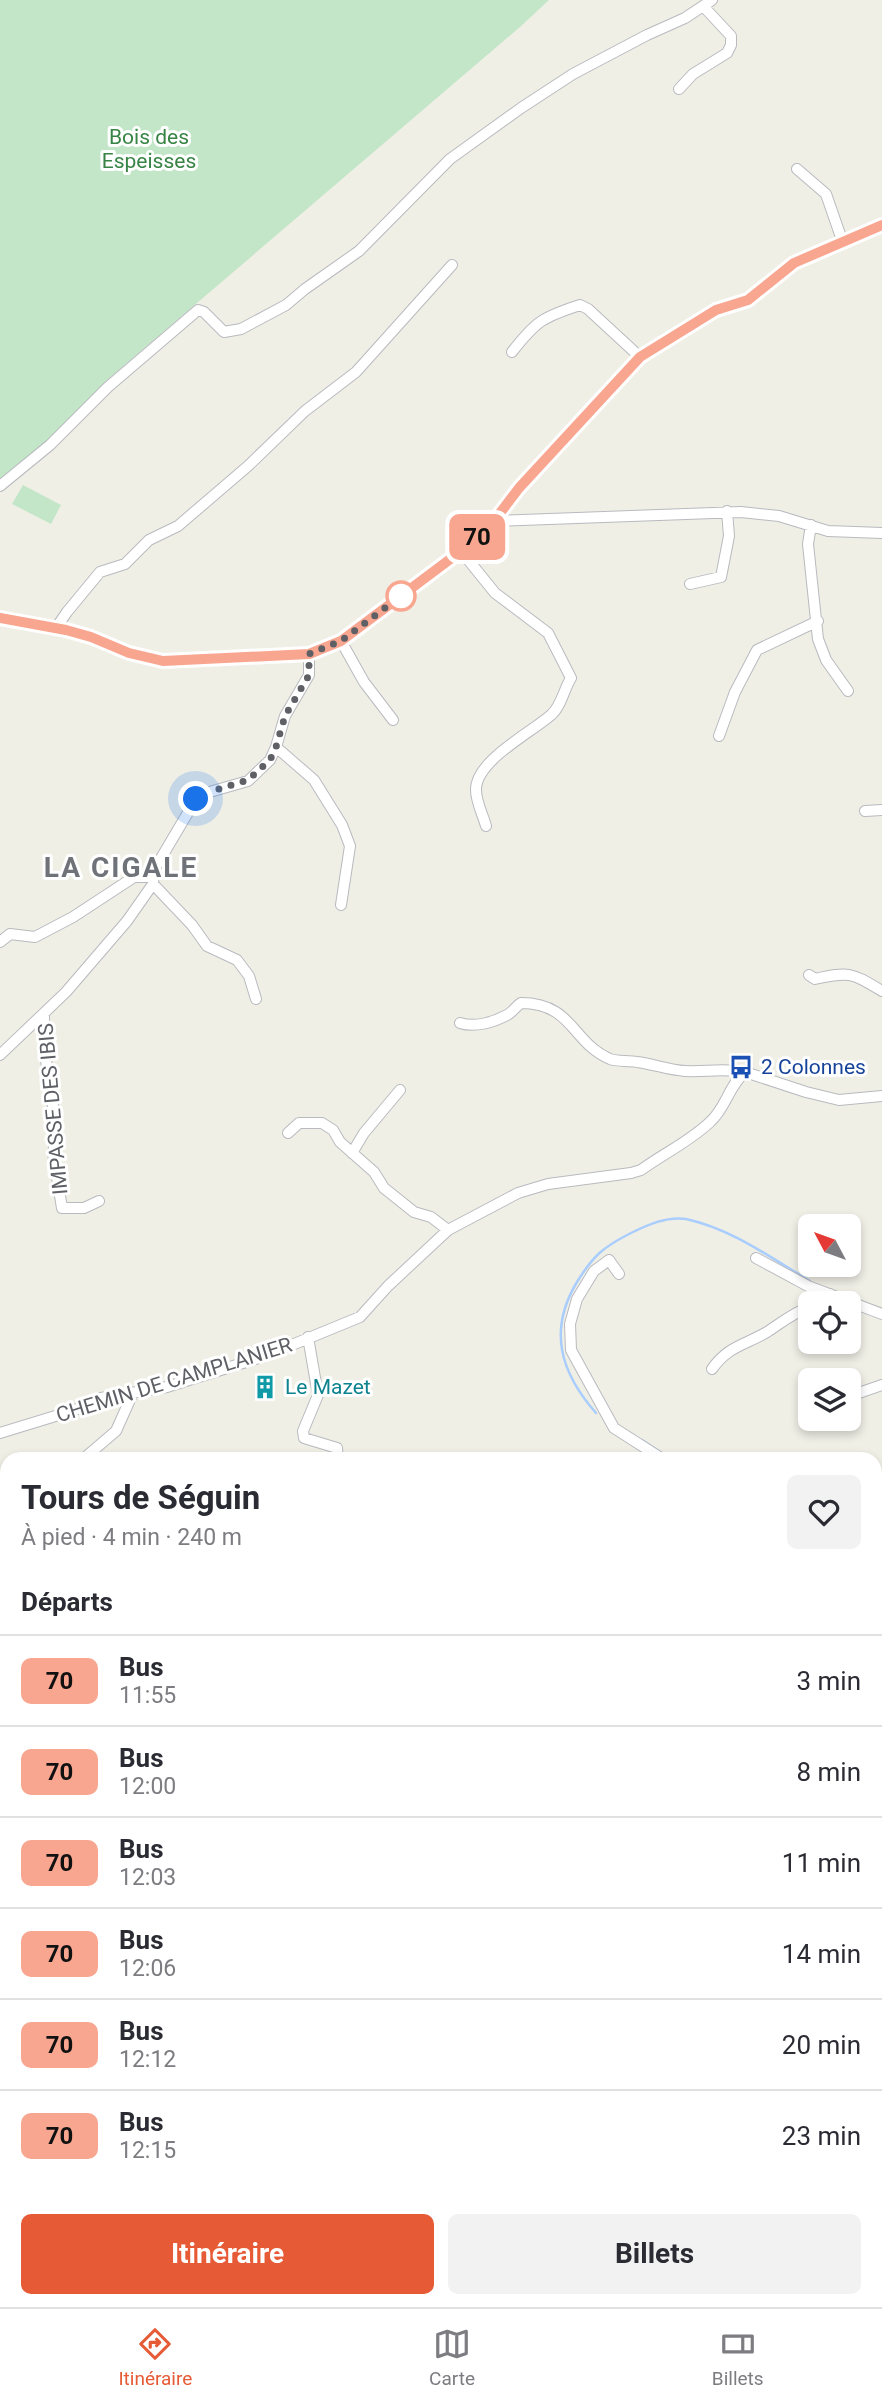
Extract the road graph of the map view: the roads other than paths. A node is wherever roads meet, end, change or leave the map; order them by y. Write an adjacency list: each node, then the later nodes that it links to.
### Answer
1 (708, 4): 2 (street); 9 (street)
2 (679, 89)
3 (797, 169): 5 (street)
4 (882, 225): 5 (street)
5 (843, 243): 8 (street)
6 (452, 265): 18 (street)
7 (512, 352): 8 (street)
8 (640, 357): 11 (street)
9 (0, 486)
10 (727, 512): 11 (street); 12 (street); 15 (street)
11 (494, 521): 14 (street)
12 (811, 525): 13 (street); 17 (street)
13 (882, 533)
14 (461, 551): 19 (street); 27 (street)
15 (690, 584)
16 (1, 620): 18 (street)
17 (818, 621): 21 (street); 23 (street)
18 (56, 628): 20 (street)
19 (341, 641): 20 (street); 22 (street)
20 (309, 654): 24 (street)
21 (848, 691)
22 (393, 720)
23 (719, 736)
24 (276, 747): 28 (street); 29 (street)
25 (882, 810): 26 (street)
26 (865, 811)
27 (486, 827)
28 (152, 880): 30 (street); 33 (street); 34 (street)
29 (341, 905)
30 (0, 942)
31 (809, 975): 32 (street)
32 (882, 990)
33 (256, 999)
34 (44, 1013): 36 (street); 42 (street, IMPASSE DES IBIS)
35 (460, 1023): 37 (street)
36 (0, 1055)
37 (745, 1072): 39 (street); 43 (street, CHEMIN DE CAMPLANIER)
38 (400, 1090): 41 (street)
39 (882, 1096)
40 (288, 1133): 41 (street)
41 (352, 1153): 43 (street)
42 (99, 1201)
43 (448, 1230): 50 (street, CHEMIN DE CAMPLANIER)
44 (756, 1258): 46 (street)
45 (619, 1274): 58 (street)
46 (822, 1291)
47 (861, 1306): 49 (street)
48 (798, 1311): 51 (street)
49 (882, 1314)
50 (308, 1337): 54 (street, CHEMIN DE CAMPLANIER); 57 (street)
51 (712, 1369)
52 (882, 1385): 53 (street)
53 (861, 1392)
54 (132, 1393): 55 (street, CHEMIN DE CAMPLANIER); 56 (street)
55 (0, 1433)
56 (91, 1452)
57 (337, 1452)
58 (652, 1452)

